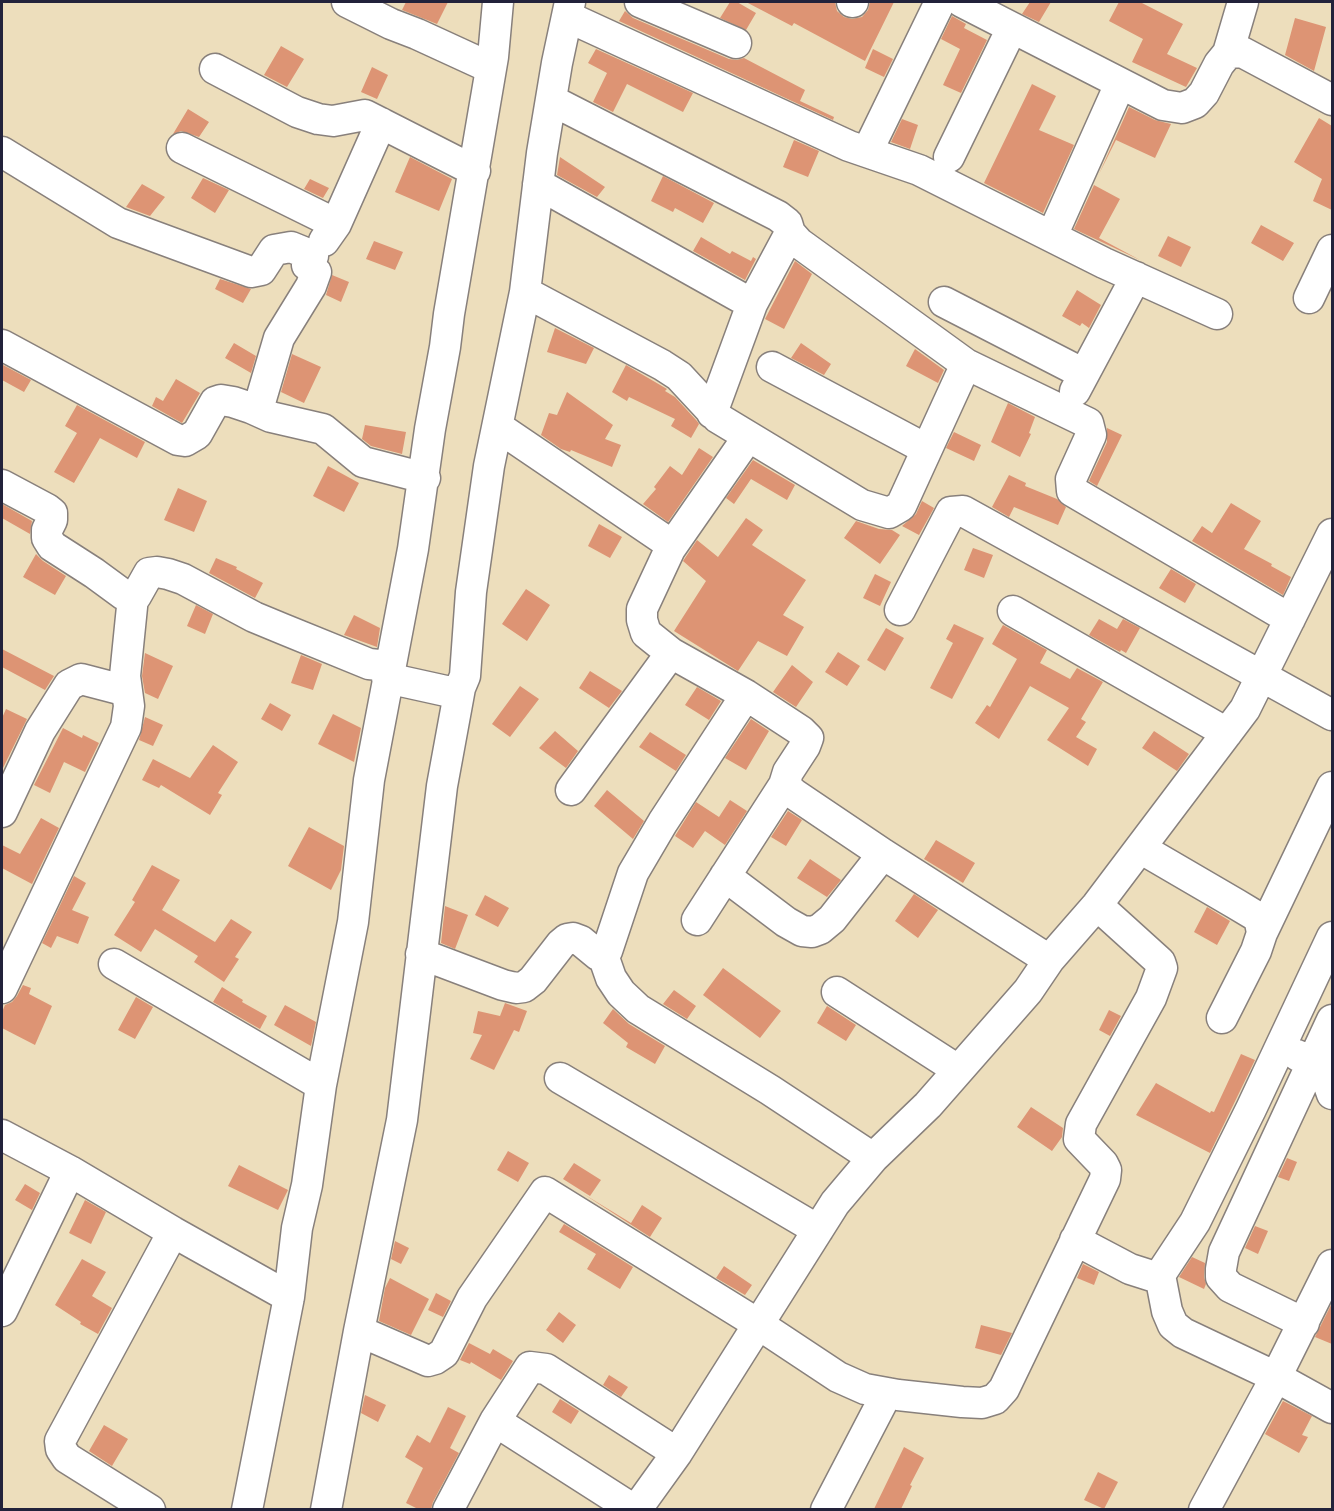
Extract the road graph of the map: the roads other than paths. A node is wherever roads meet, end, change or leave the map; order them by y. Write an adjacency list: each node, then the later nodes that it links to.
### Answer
1 (347, 2): 11 (street)
2 (498, 2): 11 (street)
3 (640, 2): 9 (street)
4 (940, 2): 19 (street)
5 (962, 2): 8 (street)
6 (1243, 2): 10 (street)
7 (569, 9): 15 (street); 19 (street)
8 (1012, 28): 13 (street); 20 (street)
9 (736, 43)
10 (1228, 53): 13 (street); 14 (street)
11 (491, 68): 21 (street)
12 (215, 69): 16 (street)
13 (1120, 84): 24 (street)
14 (1332, 99)
15 (551, 100): 22 (street); 25 (street)
16 (381, 123): 21 (street); 23 (street)
17 (182, 148): 23 (street)
18 (2, 152): 27 (street)
19 (867, 152): 28 (street)
20 (949, 157)
21 (475, 171): 44 (street)
22 (538, 184): 29 (street); 32 (street)
23 (336, 224): 27 (street)
24 (1056, 227)
25 (790, 233): 32 (street); 35 (street)
26 (1332, 250): 30 (street)
27 (308, 266): 38 (street)
28 (1136, 277): 33 (street); 37 (street)
29 (525, 292): 40 (street); 41 (street)
30 (1309, 298)
31 (944, 302): 37 (street)
32 (752, 304): 40 (street)
33 (1217, 314)
34 (2, 345): 38 (street)
35 (966, 364): 39 (street); 43 (street)
36 (772, 367): 43 (street)
37 (1084, 374): 39 (street)
38 (250, 408): 44 (street)
39 (1064, 411): 51 (street)
40 (712, 413): 42 (street)
41 (498, 427): 47 (street); 55 (street)
42 (748, 437): 43 (street); 47 (street)
43 (926, 449)
44 (425, 478): 53 (street)
45 (2, 485): 48 (street)
46 (1332, 534): 51 (street)
47 (670, 549): 52 (street)
48 (133, 597): 53 (street); 56 (street)
49 (900, 610): 54 (street)
50 (1014, 610): 59 (street)
51 (1290, 619): 54 (street)
52 (670, 653): 57 (street); 62 (street)
53 (396, 676): 55 (street); 83 (street)
54 (1261, 677): 58 (street); 59 (street)
55 (457, 690): 71 (street)
56 (128, 691): 63 (street); 75 (street)
57 (746, 695): 60 (street); 72 (street)
58 (1332, 715)
59 (1227, 733): 64 (street)
60 (784, 785): 65 (street); 66 (street)
61 (1332, 787): 69 (street)
62 (571, 790)
63 (2, 812)
64 (1140, 848): 67 (street); 69 (street)
65 (883, 854): 66 (street); 73 (street)
66 (724, 876): 68 (street)
67 (1097, 905): 73 (street); 90 (street)
68 (697, 920)
69 (1262, 933): 77 (street)
70 (1332, 937): 79 (street)
71 (421, 954): 72 (street); 97 (street)
72 (603, 955): 86 (street)
73 (1049, 960): 81 (street)
74 (114, 964): 83 (street)
75 (2, 988)
76 (837, 992): 81 (street)
77 (1222, 1018)
78 (1332, 1020): 80 (street)
79 (1281, 1047): 80 (street); 92 (street)
80 (1313, 1063): 84 (street); 95 (street)
81 (958, 1070): 86 (street)
82 (560, 1078): 88 (street)
83 (321, 1085): 93 (street)
84 (1332, 1094)
85 (2, 1135): 87 (street)
86 (873, 1158): 88 (street)
87 (70, 1171): 89 (street); 94 (street)
88 (818, 1230): 96 (street)
89 (173, 1232): 93 (street); 103 (street)
90 (1075, 1240): 92 (street); 99 (street)
91 (1332, 1265): 95 (street)
92 (1160, 1275): 98 (street)
93 (289, 1297): 104 (street)
94 (2, 1311)
95 (1304, 1323): 98 (street)
96 (758, 1324): 97 (street); 99 (street); 102 (street)
97 (359, 1331): 105 (street)
98 (1275, 1377): 100 (street); 109 (street)
99 (887, 1393): 108 (street)
100 (1332, 1408)
101 (495, 1421): 102 (street); 106 (street); 107 (street)
102 (677, 1453): 107 (street)
103 (150, 1509)
104 (247, 1509)
105 (326, 1509)
106 (448, 1509)
107 (635, 1509)
108 (826, 1509)
109 (1204, 1509)

